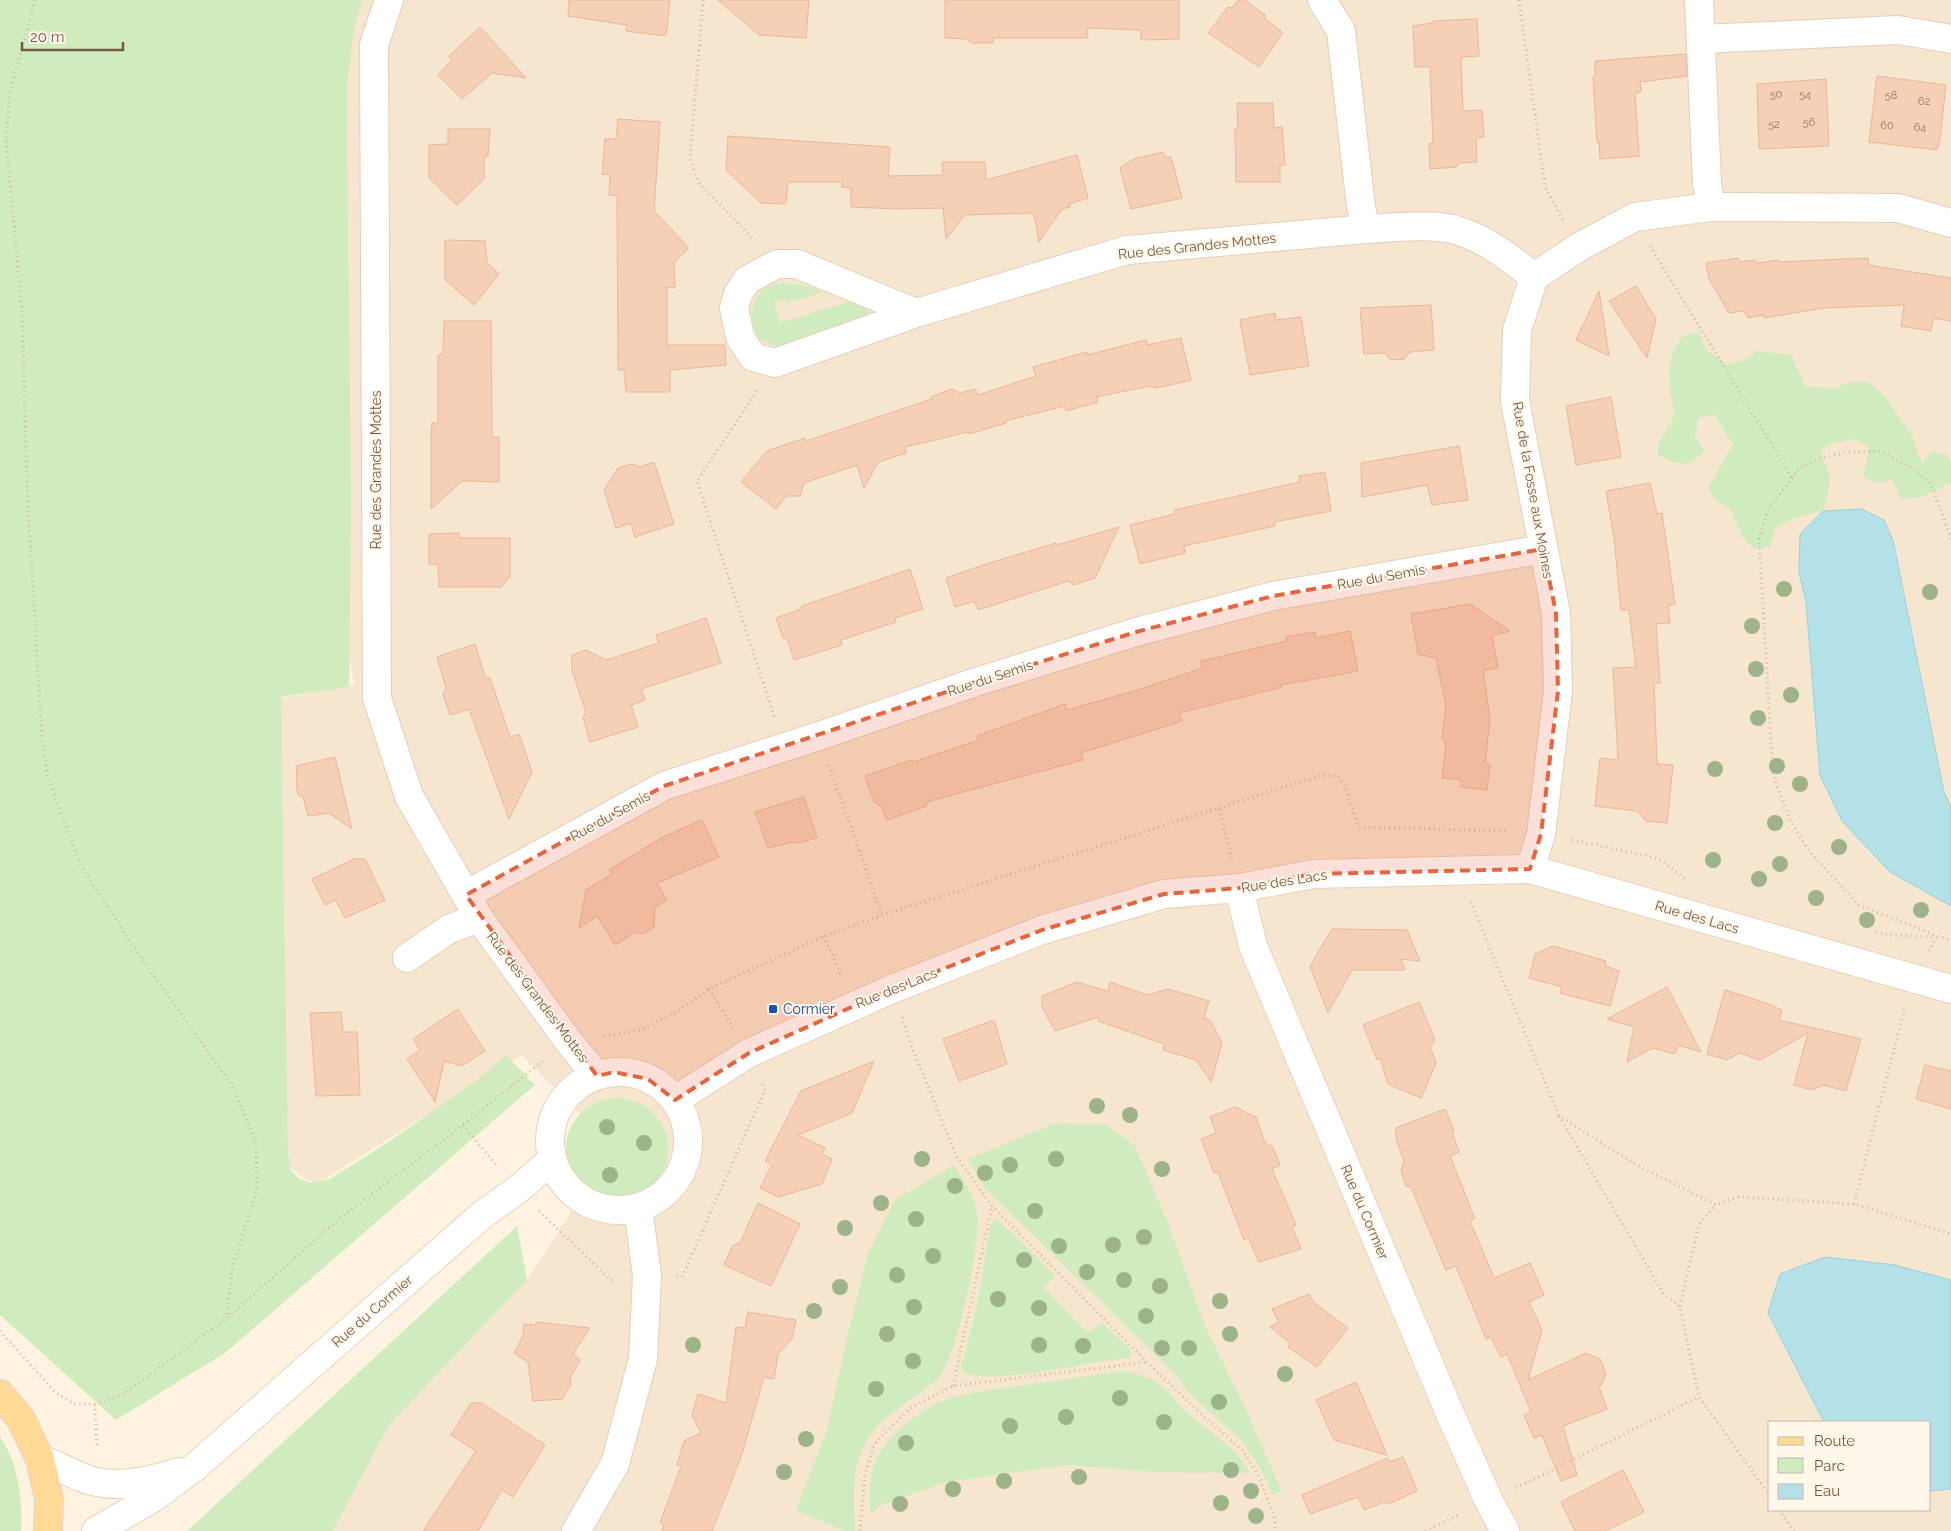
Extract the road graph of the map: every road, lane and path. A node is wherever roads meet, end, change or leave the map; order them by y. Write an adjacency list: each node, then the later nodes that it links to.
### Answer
1 (35, 0): 52 (path)
2 (389, 0): 26 (street, Rue des Grandes Mottes)
3 (703, 0): 14 (path)
4 (1322, 0): 11 (street)
5 (1519, 0): 13 (path)
6 (1699, 0): 7 (street)
7 (1701, 39): 8 (street); 9 (street)
8 (1951, 39)
9 (1710, 207): 10 (street); 13 (street)
10 (1951, 223)
11 (1366, 229): 15 (street, Rue des Grandes Mottes); 16 (street, Rue des Grandes Mottes)
12 (1646, 238): 18 (path)
13 (1579, 247): 15 (street)
14 (777, 264): 16 (street); 17 (street)
15 (1534, 277): 20 (street, Rue de la Fosse aux Moines)
16 (916, 313): 17 (street, Rue des Grandes Mottes)
17 (775, 363): 22 (path)
18 (1792, 478): 19 (path); 29 (path)
19 (1951, 539)
20 (1543, 548): 21 (street, Rue du Semis); 23 (street, Rue de la Fosse aux Moines)
21 (819, 736): 22 (street, Rue du Semis); 27 (path)
22 (784, 746): 26 (street, Rue du Semis)
23 (1530, 869): 24 (street, Rue des Lacs); 32 (street, Rue des Lacs)
24 (1466, 871): 25 (street, Rue des Lacs); 41 (path)
25 (1239, 888): 27 (path); 34 (street, Rue des Lacs); 61 (street, Rue du Cormier)
26 (473, 906): 31 (street, Rue des Grandes Mottes); 37 (street, Rue des Grandes Mottes)
27 (882, 915): 28 (path)
28 (824, 936): 33 (path); 36 (path)
29 (1937, 937): 30 (path); 32 (path)
30 (1951, 941)
31 (407, 958)
32 (1913, 979): 35 (street, Rue des Lacs); 45 (path)
33 (708, 989): 37 (path); 38 (path)
34 (892, 989): 36 (street, Rue des Lacs); 47 (path)
35 (1951, 989)
36 (854, 1005): 38 (street, Rue des Lacs)
37 (570, 1042): 39 (street, Rue des Grandes Mottes); 42 (path)
38 (749, 1053): 40 (street, Rue des Lacs); 50 (path)
39 (597, 1076): 40 (street); 43 (street)
40 (675, 1100): 48 (street)
41 (1559, 1116): 46 (path); 51 (path)
42 (463, 1125): 44 (path); 52 (path)
43 (552, 1160): 44 (street, Rue du Cormier); 48 (street)
44 (517, 1190): 50 (path); 59 (street, Rue du Cormier)
45 (1854, 1204): 46 (path); 49 (path)
46 (1716, 1205): 51 (path)
47 (992, 1206): 54 (path); 55 (path)
48 (638, 1208): 50 (street)
49 (1951, 1234)
50 (647, 1276): 65 (street)
51 (1680, 1306): 57 (path)
52 (227, 1318): 53 (path)
53 (0, 1331)
54 (1147, 1362): 55 (path); 67 (path)
55 (953, 1386): 66 (path)
56 (0, 1394): 58 (main road)
57 (1699, 1397): 60 (path); 61 (path)
58 (40, 1458): 59 (street, Rue du Cormier); 63 (main road)
59 (196, 1466): 64 (street, Rue du Cormier)
60 (1768, 1493)
61 (1489, 1501): 68 (path); 69 (street, Rue du Cormier)
62 (1780, 1511): 70 (path)
63 (48, 1531)
64 (96, 1531)
65 (576, 1531)
66 (860, 1531)
67 (1275, 1531)
68 (1425, 1531)
69 (1505, 1531)
70 (1794, 1531)

